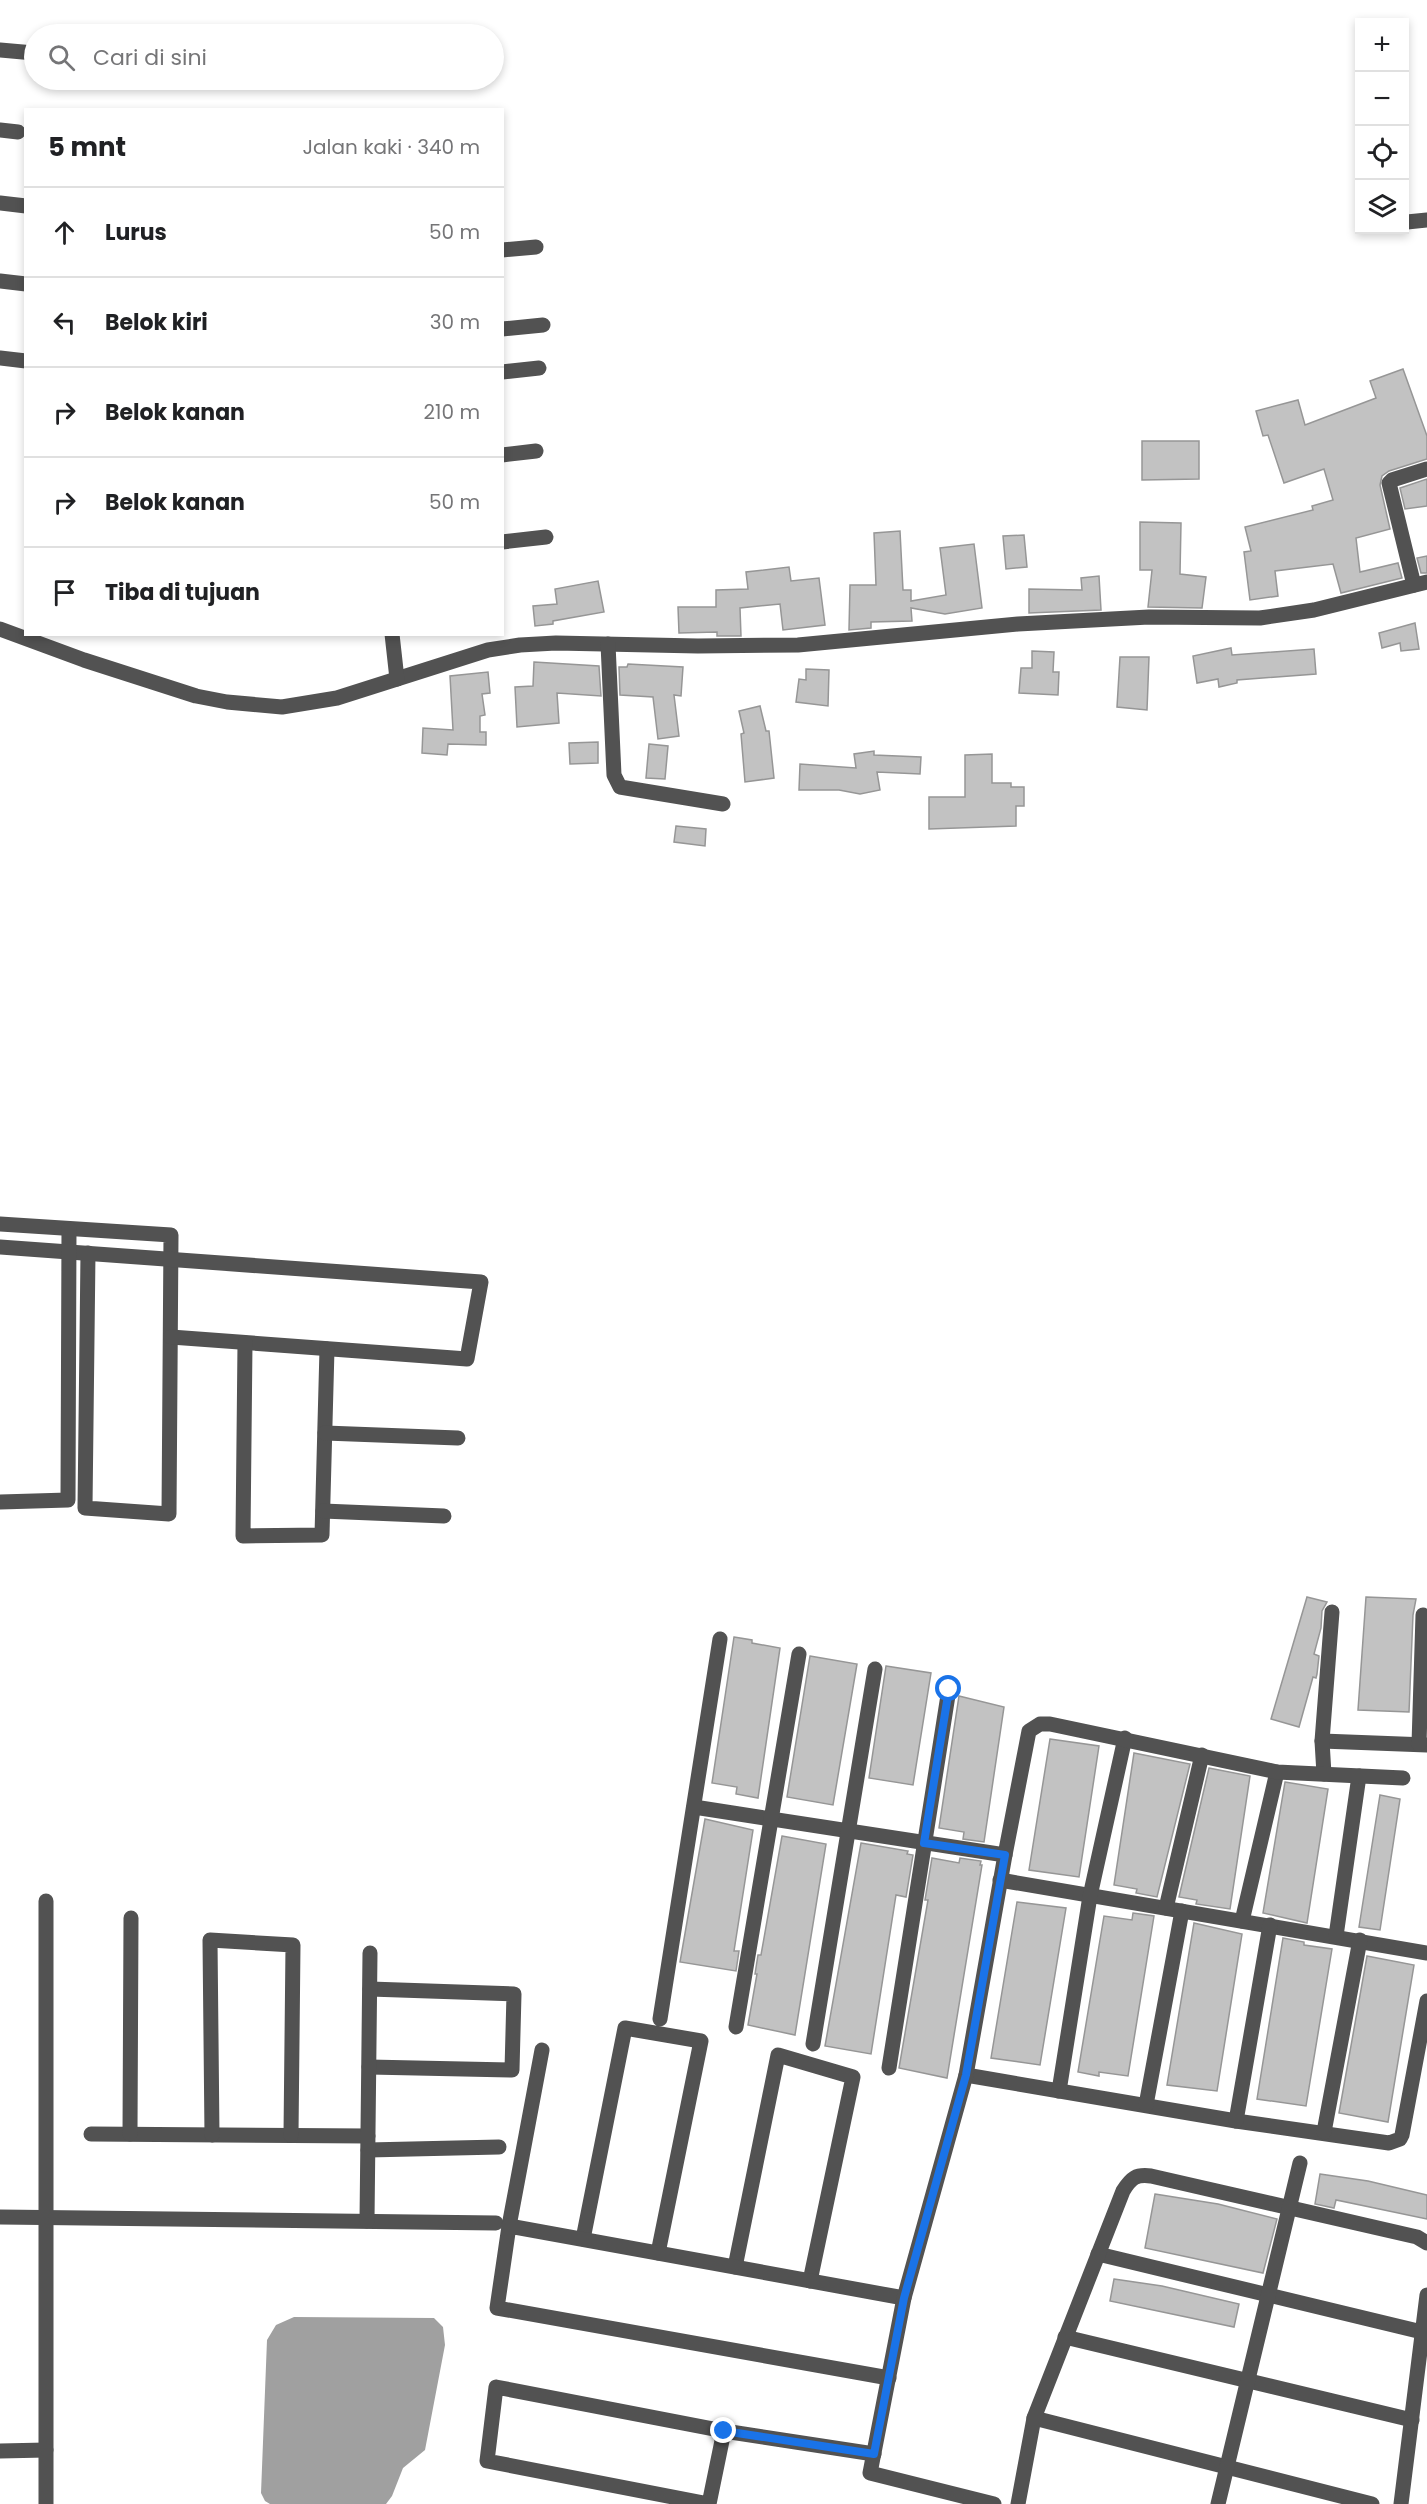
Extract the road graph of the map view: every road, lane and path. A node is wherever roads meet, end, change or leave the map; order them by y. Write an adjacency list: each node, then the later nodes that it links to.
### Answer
1 (0, 50): 2 (street)
2 (24, 52)
3 (0, 130): 4 (street)
4 (18, 132)
5 (0, 203): 6 (street)
6 (24, 206)
7 (1427, 220): 8 (street)
8 (1409, 222)
9 (536, 247): 10 (street)
10 (504, 250)
11 (0, 280): 12 (street)
12 (24, 284)
13 (543, 325): 14 (street)
14 (504, 329)
15 (0, 358): 16 (street)
16 (24, 362)
17 (539, 368): 18 (street)
18 (504, 372)
19 (536, 451): 20 (street)
20 (504, 455)
21 (1427, 469): 24 (street)
22 (546, 537): 23 (street)
23 (504, 542)
24 (1421, 584): 27 (street)
25 (0, 629): 28 (street)
26 (392, 636): 28 (street)
27 (608, 644): 28 (street); 29 (street)
28 (397, 679)
29 (723, 804)
30 (0, 1224): 31 (street)
31 (69, 1229): 33 (street); 35 (street)
32 (0, 1247): 33 (street)
33 (69, 1251): 34 (street); 41 (street)
34 (88, 1253): 35 (street); 36 (street)
35 (172, 1258): 36 (street); 38 (street)
36 (171, 1337): 37 (street)
37 (245, 1343): 38 (street); 42 (street)
38 (327, 1349): 39 (street)
39 (325, 1433): 40 (street); 42 (street)
40 (458, 1438)
41 (0, 1502)
42 (323, 1511): 43 (street)
43 (444, 1516)
44 (1332, 1612): 51 (street)
45 (1423, 1615): 52 (street)
46 (720, 1639): 58 (street)
47 (799, 1654): 59 (street)
48 (875, 1669): 60 (street)
49 (949, 1689): 61 (street)
50 (1125, 1738): 53 (street); 62 (street); 64 (street)
51 (1322, 1741): 52 (street); 55 (street)
52 (1423, 1744)
53 (1202, 1755): 54 (street); 66 (street)
54 (1277, 1772): 55 (street); 69 (street)
55 (1324, 1774): 56 (street)
56 (1359, 1776): 57 (street); 71 (street)
57 (1402, 1778)
58 (694, 1807): 59 (street); 77 (street)
59 (771, 1819): 60 (street); 78 (street)
60 (848, 1831): 61 (street); 79 (street)
61 (924, 1843): 62 (street); 82 (street)
62 (1005, 1855): 63 (street)
63 (1000, 1881): 64 (street); 83 (street)
64 (1090, 1896): 66 (street); 84 (street)
65 (46, 1901): 97 (street)
66 (1166, 1908): 67 (street)
67 (1182, 1911): 69 (street); 85 (street)
68 (131, 1918): 89 (street)
69 (1242, 1921): 70 (street)
70 (1270, 1925): 71 (street); 86 (street)
71 (1336, 1936): 72 (street)
72 (1360, 1940): 74 (street); 87 (street)
73 (370, 1953): 75 (street)
74 (1427, 1953)
75 (370, 1989): 81 (street); 81 (street)
76 (1427, 2001): 87 (street)
77 (660, 2019)
78 (736, 2027)
79 (813, 2044)
80 (542, 2050): 99 (street)
81 (369, 2067): 92 (street)
82 (889, 2068)
83 (966, 2075): 84 (street); 108 (street)
84 (1059, 2091): 85 (street)
85 (1146, 2106): 86 (street)
86 (1236, 2121): 87 (street)
87 (1324, 2132)
88 (91, 2134): 89 (street)
89 (130, 2134): 90 (street)
90 (212, 2135): 91 (street); 91 (street)
91 (291, 2135): 92 (street)
92 (368, 2143): 93 (street); 98 (street)
93 (499, 2147)
94 (1300, 2163): 95 (street)
95 (1289, 2209): 101 (street); 103 (street); 106 (street)
96 (0, 2217): 97 (street)
97 (46, 2218): 98 (street); 116 (street)
98 (367, 2222): 99 (street)
99 (503, 2224): 100 (street); 111 (street)
100 (583, 2239): 102 (street); 102 (street)
101 (1427, 2243)
102 (658, 2253): 104 (street)
103 (1098, 2254): 106 (street); 110 (street)
104 (735, 2267): 105 (street); 105 (street)
105 (810, 2281): 108 (street)
106 (1268, 2295): 109 (street); 112 (street)
107 (1427, 2295): 109 (street)
108 (904, 2298): 111 (street)
109 (1422, 2332): 114 (street)
110 (1065, 2337): 112 (street); 113 (street)
111 (889, 2378): 118 (street)
112 (1248, 2381): 114 (street); 119 (street)
113 (1034, 2418): 119 (street); 122 (street)
114 (1412, 2420): 125 (street)
115 (724, 2431): 115 (street); 118 (street)
116 (46, 2450): 117 (street); 120 (street)
117 (0, 2451)
118 (874, 2454): 121 (street)
119 (1227, 2467): 123 (street); 124 (street)
120 (46, 2504)
121 (994, 2504)
122 (1018, 2504)
123 (1218, 2504)
124 (1372, 2504)
125 (1401, 2504)

